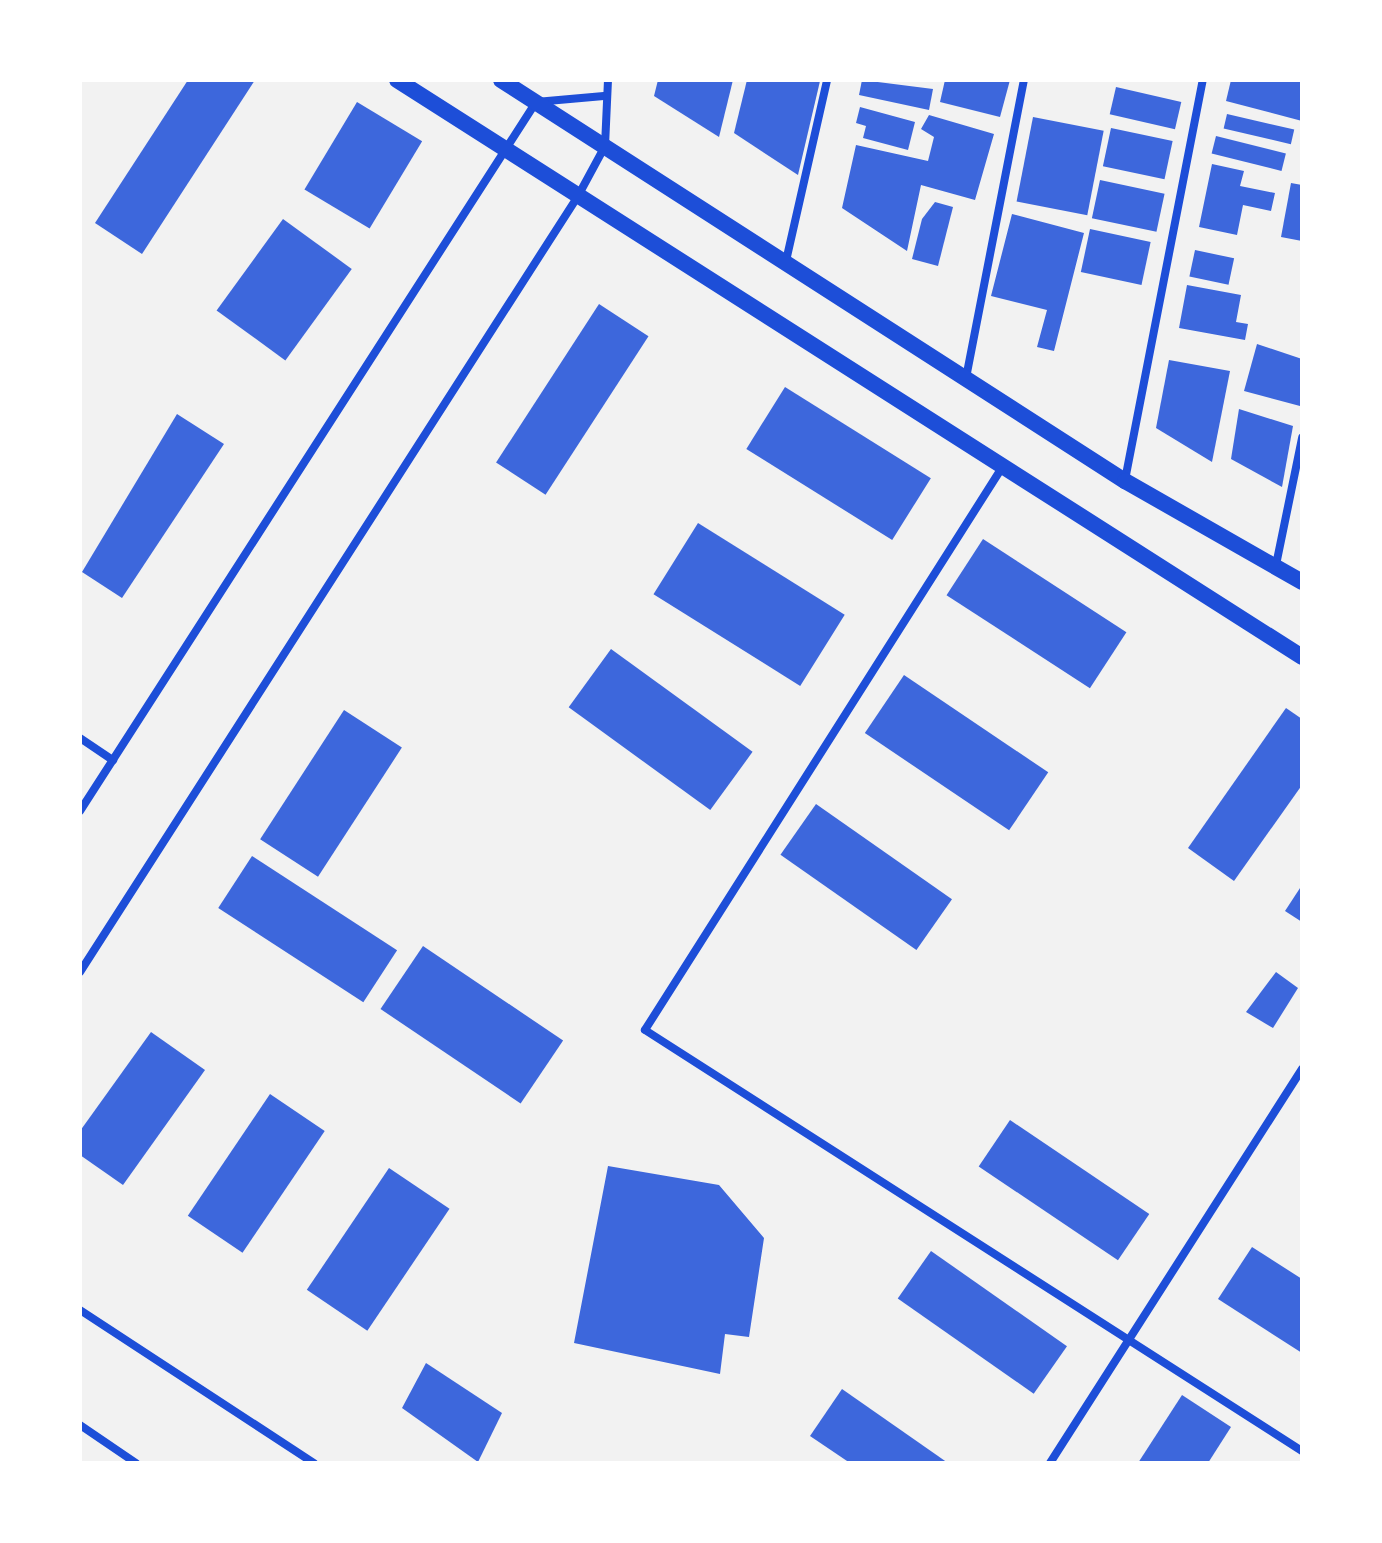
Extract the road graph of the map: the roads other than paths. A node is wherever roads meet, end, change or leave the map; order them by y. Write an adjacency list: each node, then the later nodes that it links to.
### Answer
1 (397, 80): 10 (main road)
2 (501, 80): 8 (main road)
3 (608, 80): 7 (street)
4 (827, 80): 12 (street)
5 (1024, 80): 13 (street)
6 (1203, 80): 16 (street)
7 (604, 96): 8 (street); 9 (street)
8 (536, 102): 9 (main road); 10 (street)
9 (605, 146): 11 (street); 12 (main road)
10 (505, 149): 11 (main road); 21 (street)
11 (578, 196): 15 (main road); 23 (street)
12 (786, 261): 13 (main road)
13 (966, 378): 16 (main road)
14 (1302, 438): 17 (street)
15 (1003, 466): 19 (main road); 26 (street)
16 (1125, 481): 17 (main road)
17 (1276, 565): 18 (main road)
18 (1302, 582)
19 (1302, 657)
20 (80, 738): 21 (street)
21 (113, 760): 22 (street)
22 (80, 811)
23 (80, 972)
24 (1302, 1069): 26 (street)
25 (80, 1310): 30 (street)
26 (1129, 1342): 28 (street); 31 (street)
27 (80, 1425): 29 (street)
28 (1302, 1451)
29 (136, 1463)
30 (314, 1463)
31 (1050, 1463)

